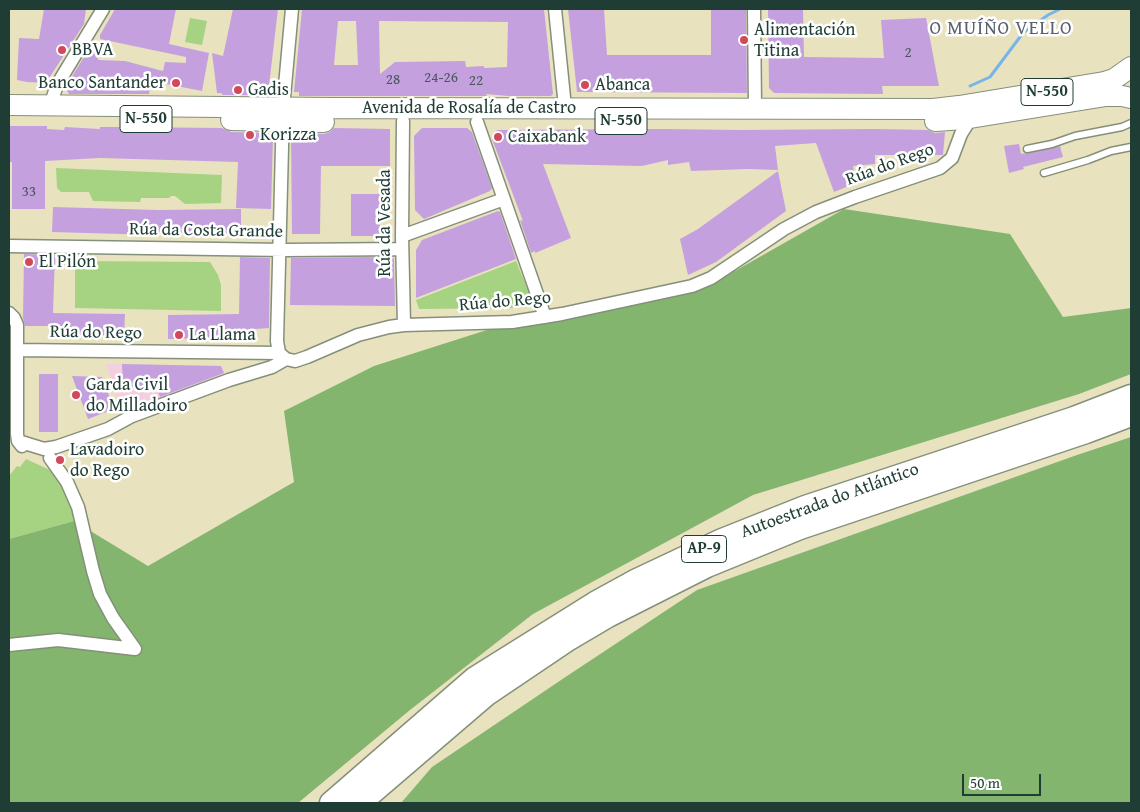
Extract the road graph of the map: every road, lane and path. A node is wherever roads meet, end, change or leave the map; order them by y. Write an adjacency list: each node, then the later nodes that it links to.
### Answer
1 (103, 9): 8 (street)
2 (292, 9): 11 (street)
3 (555, 9): 9 (street)
4 (754, 9): 10 (street)
5 (1131, 67): 12 (highway, N-550)
6 (1131, 98): 12 (highway, N-550)
7 (9, 105): 8 (highway, Avenida de Rosalía de Castro / N-550)
8 (50, 106): 11 (highway, Avenida de Rosalía de Castro / N-550)
9 (565, 108): 10 (highway, Avenida de Rosalía de Castro / N-550); 11 (highway, Avenida de Rosalía de Castro / N-550)
10 (755, 108): 12 (highway, Avenida de Rosalía de Castro / N-550)
11 (283, 115): 13 (highway, Avenida de Rosalía de Castro / N-550); 14 (highway, Avenida de Rosalía de Castro / N-550); 24 (street)
12 (958, 116): 15 (highway, Avenida de Rosalía de Castro / N-550); 17 (street, Rúa do Rego); 17 (street, Rúa do Rego)
13 (9, 117)
14 (403, 121): 15 (highway, Avenida de Rosalía de Castro / N-550); 22 (street, Rúa da Vesada)
15 (477, 122): 21 (street)
16 (1131, 123): 19 (lane)
17 (957, 142): 26 (street, Rúa do Rego)
18 (1131, 147): 20 (lane)
19 (1027, 149)
20 (1044, 173)
21 (504, 199): 22 (street, Rúa da Costa Grande); 26 (street)
22 (402, 243): 24 (street, Rúa da Costa Grande); 27 (street, Rúa da Vesada)
23 (9, 246): 24 (street, Rúa da Costa Grande)
24 (279, 250): 29 (street)
25 (9, 313): 28 (street)
26 (545, 317): 27 (street, Rúa do Rego)
27 (404, 325): 29 (street, Rúa do Rego)
28 (17, 350): 29 (street, Rúa do Rego); 32 (street)
29 (282, 356): 32 (street)
30 (1131, 396): 34 (highway, Autoestrada do Atlántico / AP-9)
31 (1131, 415): 35 (highway, Autoestrada do Atlántico / AP-9)
32 (53, 453): 33 (street)
33 (9, 645)
34 (331, 803)
35 (360, 803)

